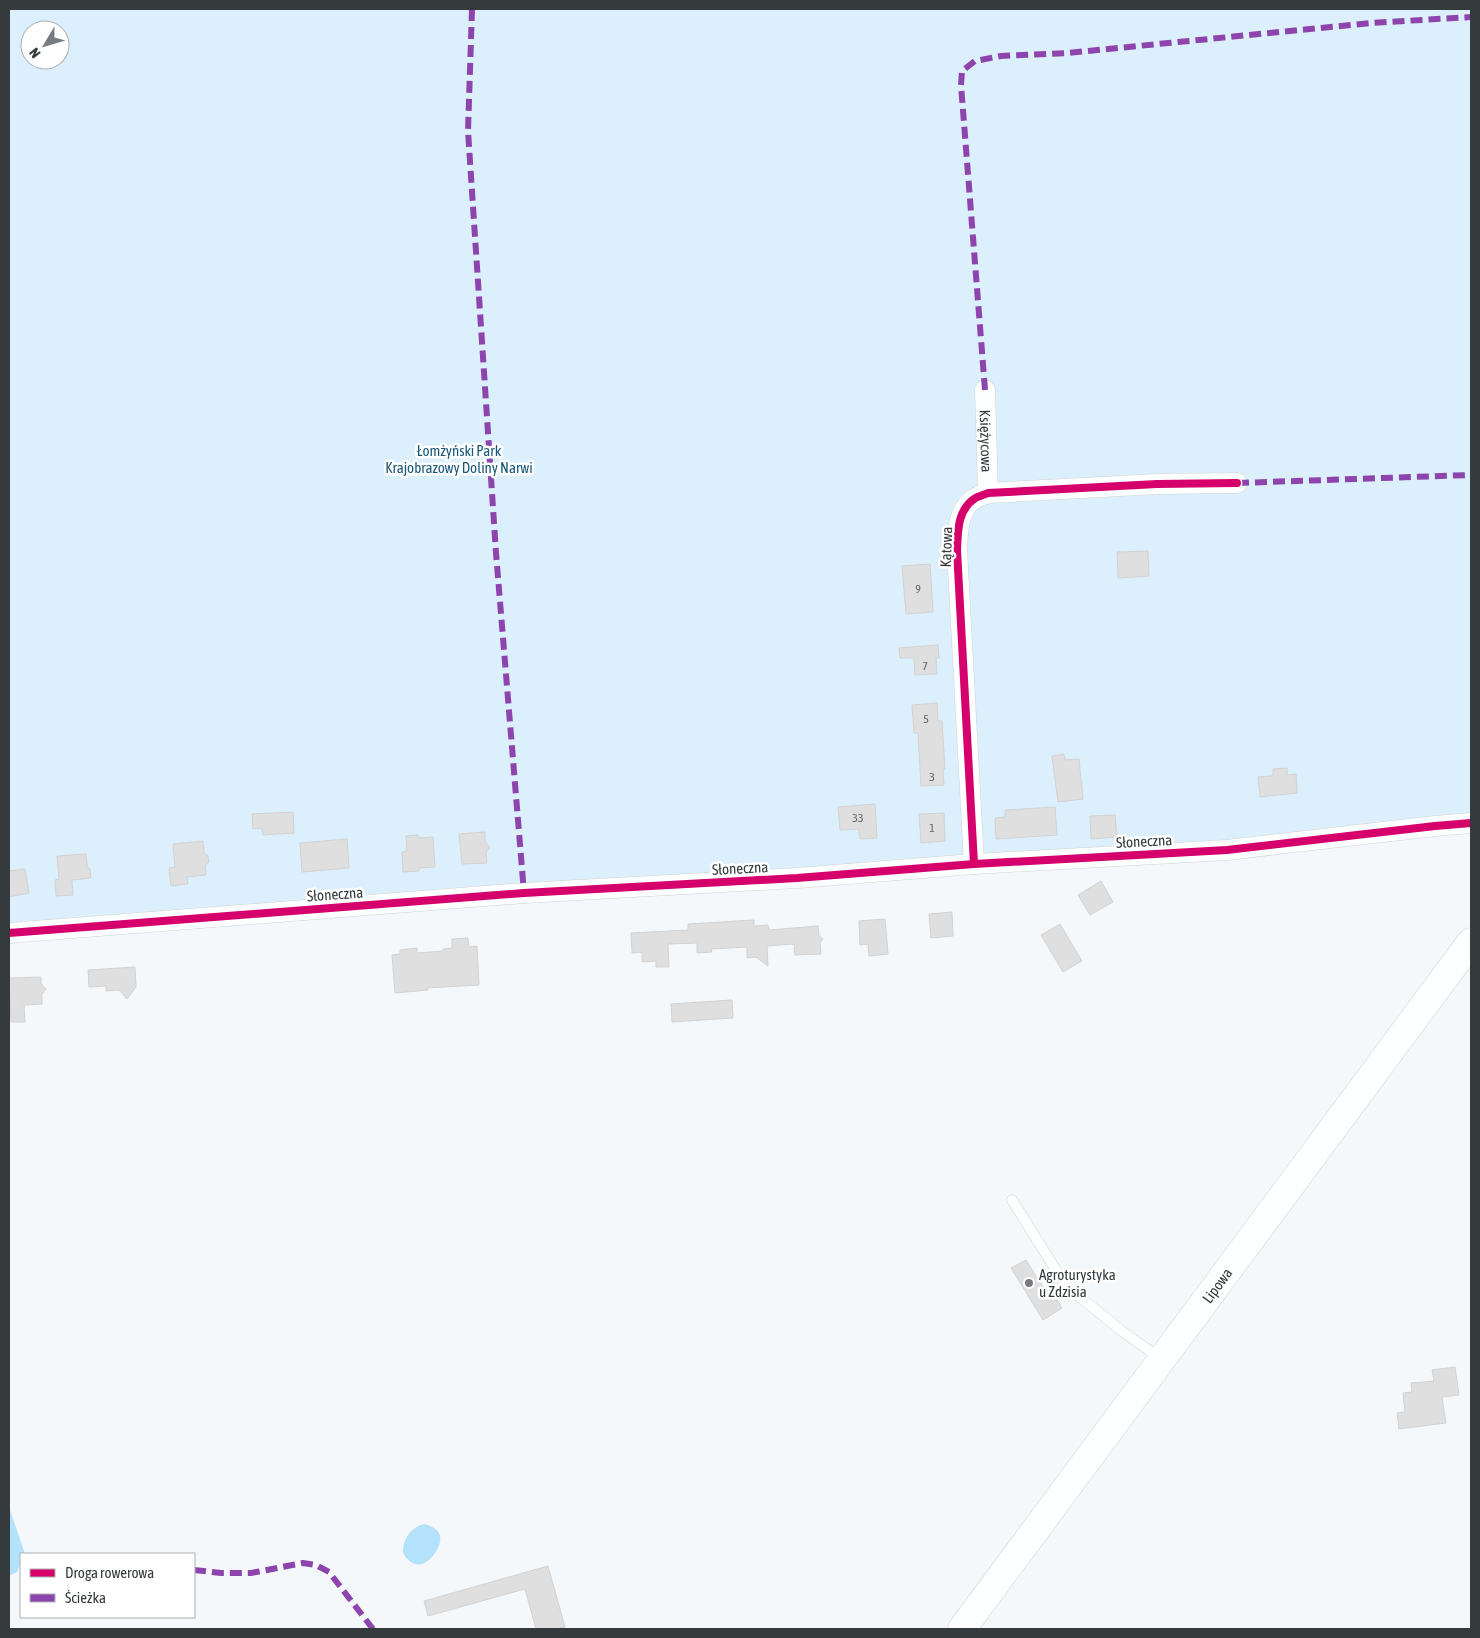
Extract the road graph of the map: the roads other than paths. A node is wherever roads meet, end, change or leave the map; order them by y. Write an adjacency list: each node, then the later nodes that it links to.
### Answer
1 (985, 390): 3 (street, Księżycowa)
2 (1237, 483): 3 (street, Kątowa)
3 (988, 493): 5 (street, Kątowa)
4 (1471, 823): 5 (street, Słoneczna)
5 (974, 864): 6 (street, Słoneczna)
6 (9, 933)
7 (1471, 942): 9 (main road, Lipowa)
8 (1012, 1200): 9 (lane)
9 (1162, 1359): 10 (main road, Lipowa)
10 (962, 1629)

